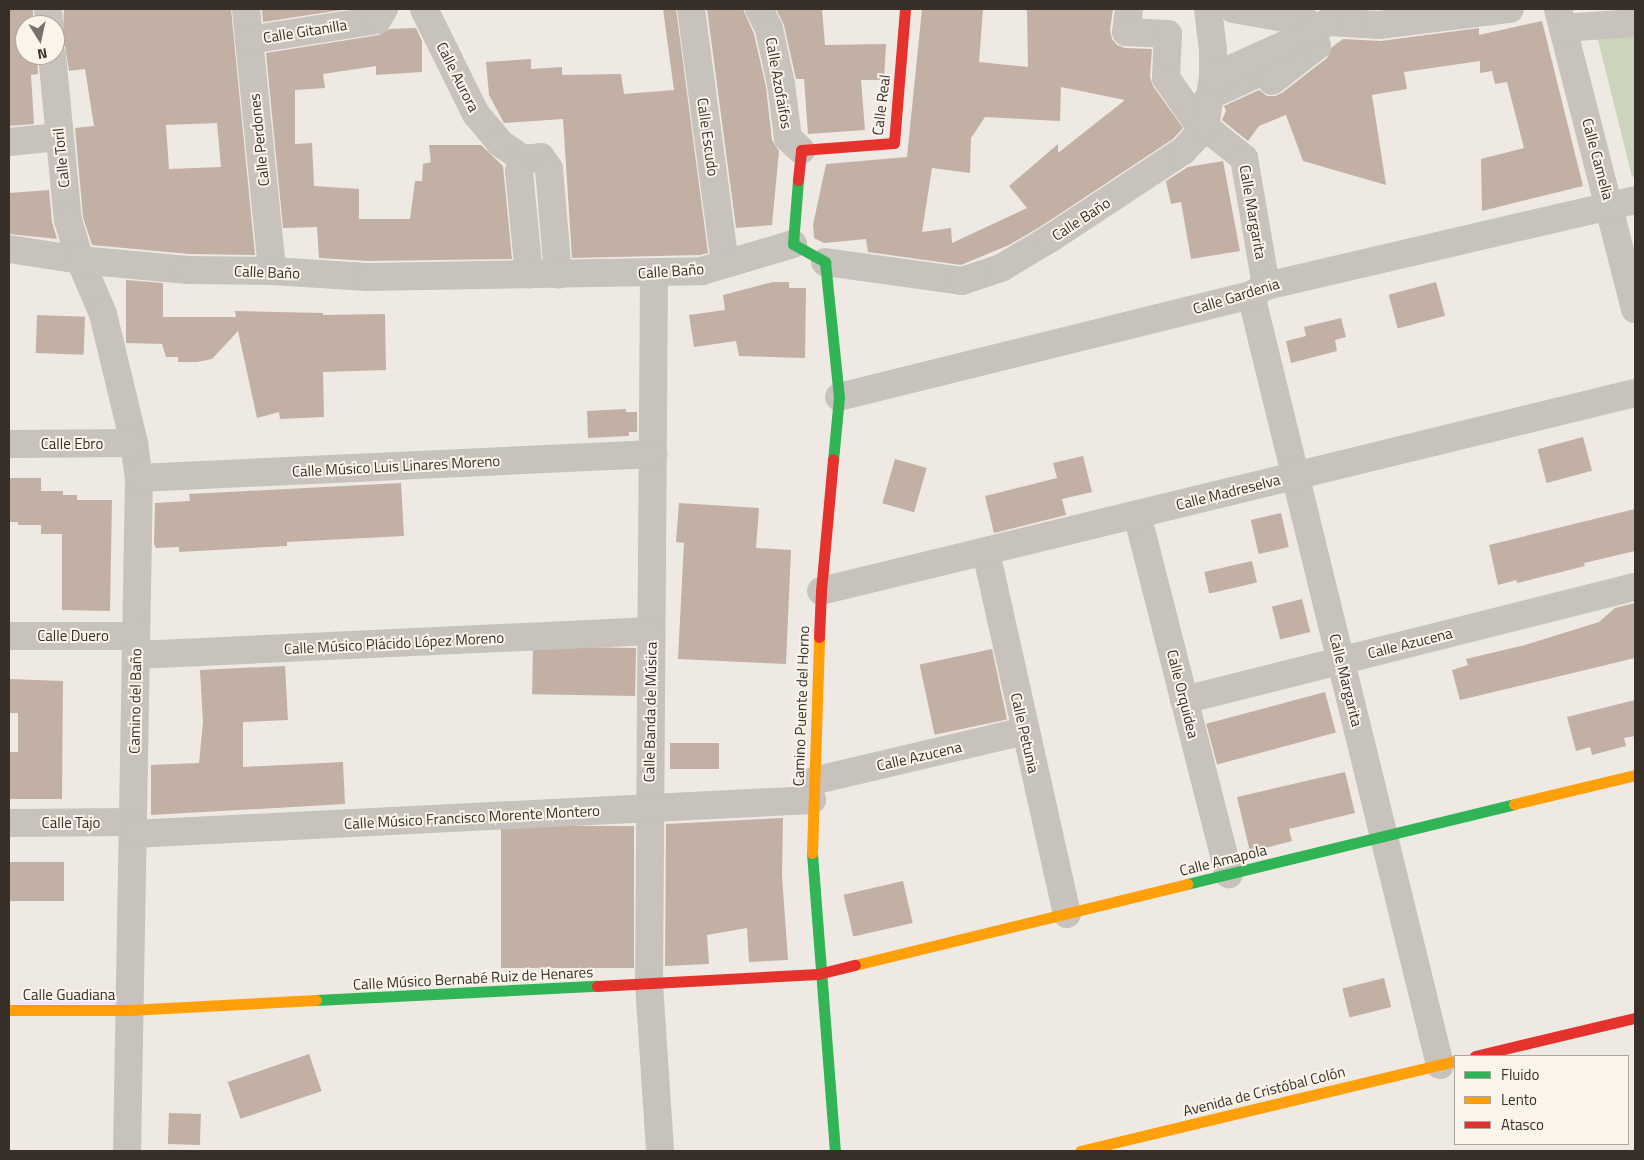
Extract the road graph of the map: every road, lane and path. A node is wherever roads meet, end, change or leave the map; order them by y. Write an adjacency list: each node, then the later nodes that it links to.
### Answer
1 (246, 9): 14 (street, Calle Perdones)
2 (384, 9): 14 (street, Calle Gitanilla)
3 (424, 9): 21 (street, Calle Aurora)
4 (691, 9): 27 (street, Calle Escudo)
5 (759, 9): 20 (street, Calle Azofaifos)
6 (905, 9): 20 (street, Calle Real)
7 (1129, 9): 16 (street)
8 (1208, 9): 16 (street)
9 (1234, 9): 12 (street)
10 (1510, 9): 12 (street)
11 (1560, 18): 13 (street); 22 (street, Calle Camelia)
12 (1321, 21): 16 (street)
13 (1635, 23)
14 (249, 40): 28 (street, Calle Perdones)
15 (53, 65): 18 (street, Calle Toril)
16 (1212, 86): 17 (street)
17 (1205, 127): 26 (street, Calle Baño); 32 (street, Calle Margarita)
18 (59, 137): 19 (street); 25 (street, Calle Toril)
19 (9, 142)
20 (801, 150): 23 (street)
21 (523, 159): 30 (street); 31 (street, Calle Aurora)
22 (1623, 203): 32 (street, Calle Gardenia); 33 (street, Calle Camelia)
23 (794, 244): 26 (street, Calle Baño); 27 (street, Calle Baño)
24 (9, 248): 25 (street, Calle Baño)
25 (80, 260): 28 (street, Calle Baño); 37 (street, Camino del Baño)
26 (825, 262): 35 (street, Camino Puente del Horno)
27 (725, 264): 29 (street, Calle Baño)
28 (272, 271): 30 (street, Calle Baño)
29 (654, 273): 31 (street, Calle Baño); 38 (street, Calle Banda de Música)
30 (529, 275): 31 (street, Calle Baño)
31 (558, 275)
32 (1259, 290): 35 (street, Calle Gardenia); 39 (street, Calle Margarita)
33 (1635, 309)
34 (1635, 393): 39 (street, Calle Madreselva)
35 (838, 397): 44 (street, Camino Puente del Horno)
36 (9, 444): 37 (street, Calle Ebro)
37 (134, 444): 40 (street, Camino del Baño)
38 (653, 454): 40 (street, Calle Músico Luis Linares Moreno); 45 (street, Calle Banda de Música)
39 (1296, 476): 41 (street, Calle Madreselva); 48 (street, Calle Margarita)
40 (139, 478): 47 (street, Camino del Baño)
41 (1137, 514): 42 (street, Calle Madreselva); 49 (street, Calle Orquidea)
42 (986, 552): 44 (street, Calle Madreselva); 50 (street, Calle Petunia)
43 (1635, 587): 48 (street, Calle Azucena)
44 (821, 591): 52 (street, Camino Puente del Horno)
45 (651, 631): 47 (street, Calle Músico Plácido López Moreno); 53 (street, Calle Banda de Música)
46 (9, 636): 47 (street, Calle Duero)
47 (136, 646): 55 (street, Camino del Baño)
48 (1341, 661): 49 (street, Calle Azucena); 56 (street, Calle Margarita)
49 (1184, 700): 57 (street, Calle Orquidea)
50 (1024, 731): 52 (street, Calle Azucena); 58 (street, Calle Petunia)
51 (1635, 775): 56 (street, Calle Amapola)
52 (813, 791): 53 (street, Calle Músico Francisco Morente Montero); 59 (street, Camino Puente del Horno)
53 (649, 808): 55 (street, Calle Músico Francisco Morente Montero); 60 (street, Calle Banda de Música)
54 (9, 823): 55 (street, Calle Tajo)
55 (133, 828): 62 (street, Camino del Baño)
56 (1384, 836): 57 (street, Calle Amapola); 65 (street, Calle Margarita)
57 (1229, 874): 58 (street, Calle Amapola)
58 (1067, 914): 59 (street, Calle Amapola)
59 (818, 974): 60 (street, Calle Músico Bernabé Ruiz de Henares); 68 (street, Camino Puente del Horno)
60 (649, 984): 62 (street, Calle Músico Bernabé Ruiz de Henares); 67 (street, Calle Banda de Música)
61 (9, 1010): 62 (street, Calle Guadiana)
62 (129, 1010): 66 (street, Camino del Baño)
63 (1635, 1018): 64 (street)
64 (1479, 1055)
65 (1448, 1063): 69 (street, Avenida de Cristóbal Colón)
66 (126, 1151)
67 (660, 1151)
68 (835, 1151)
69 (1080, 1151)

